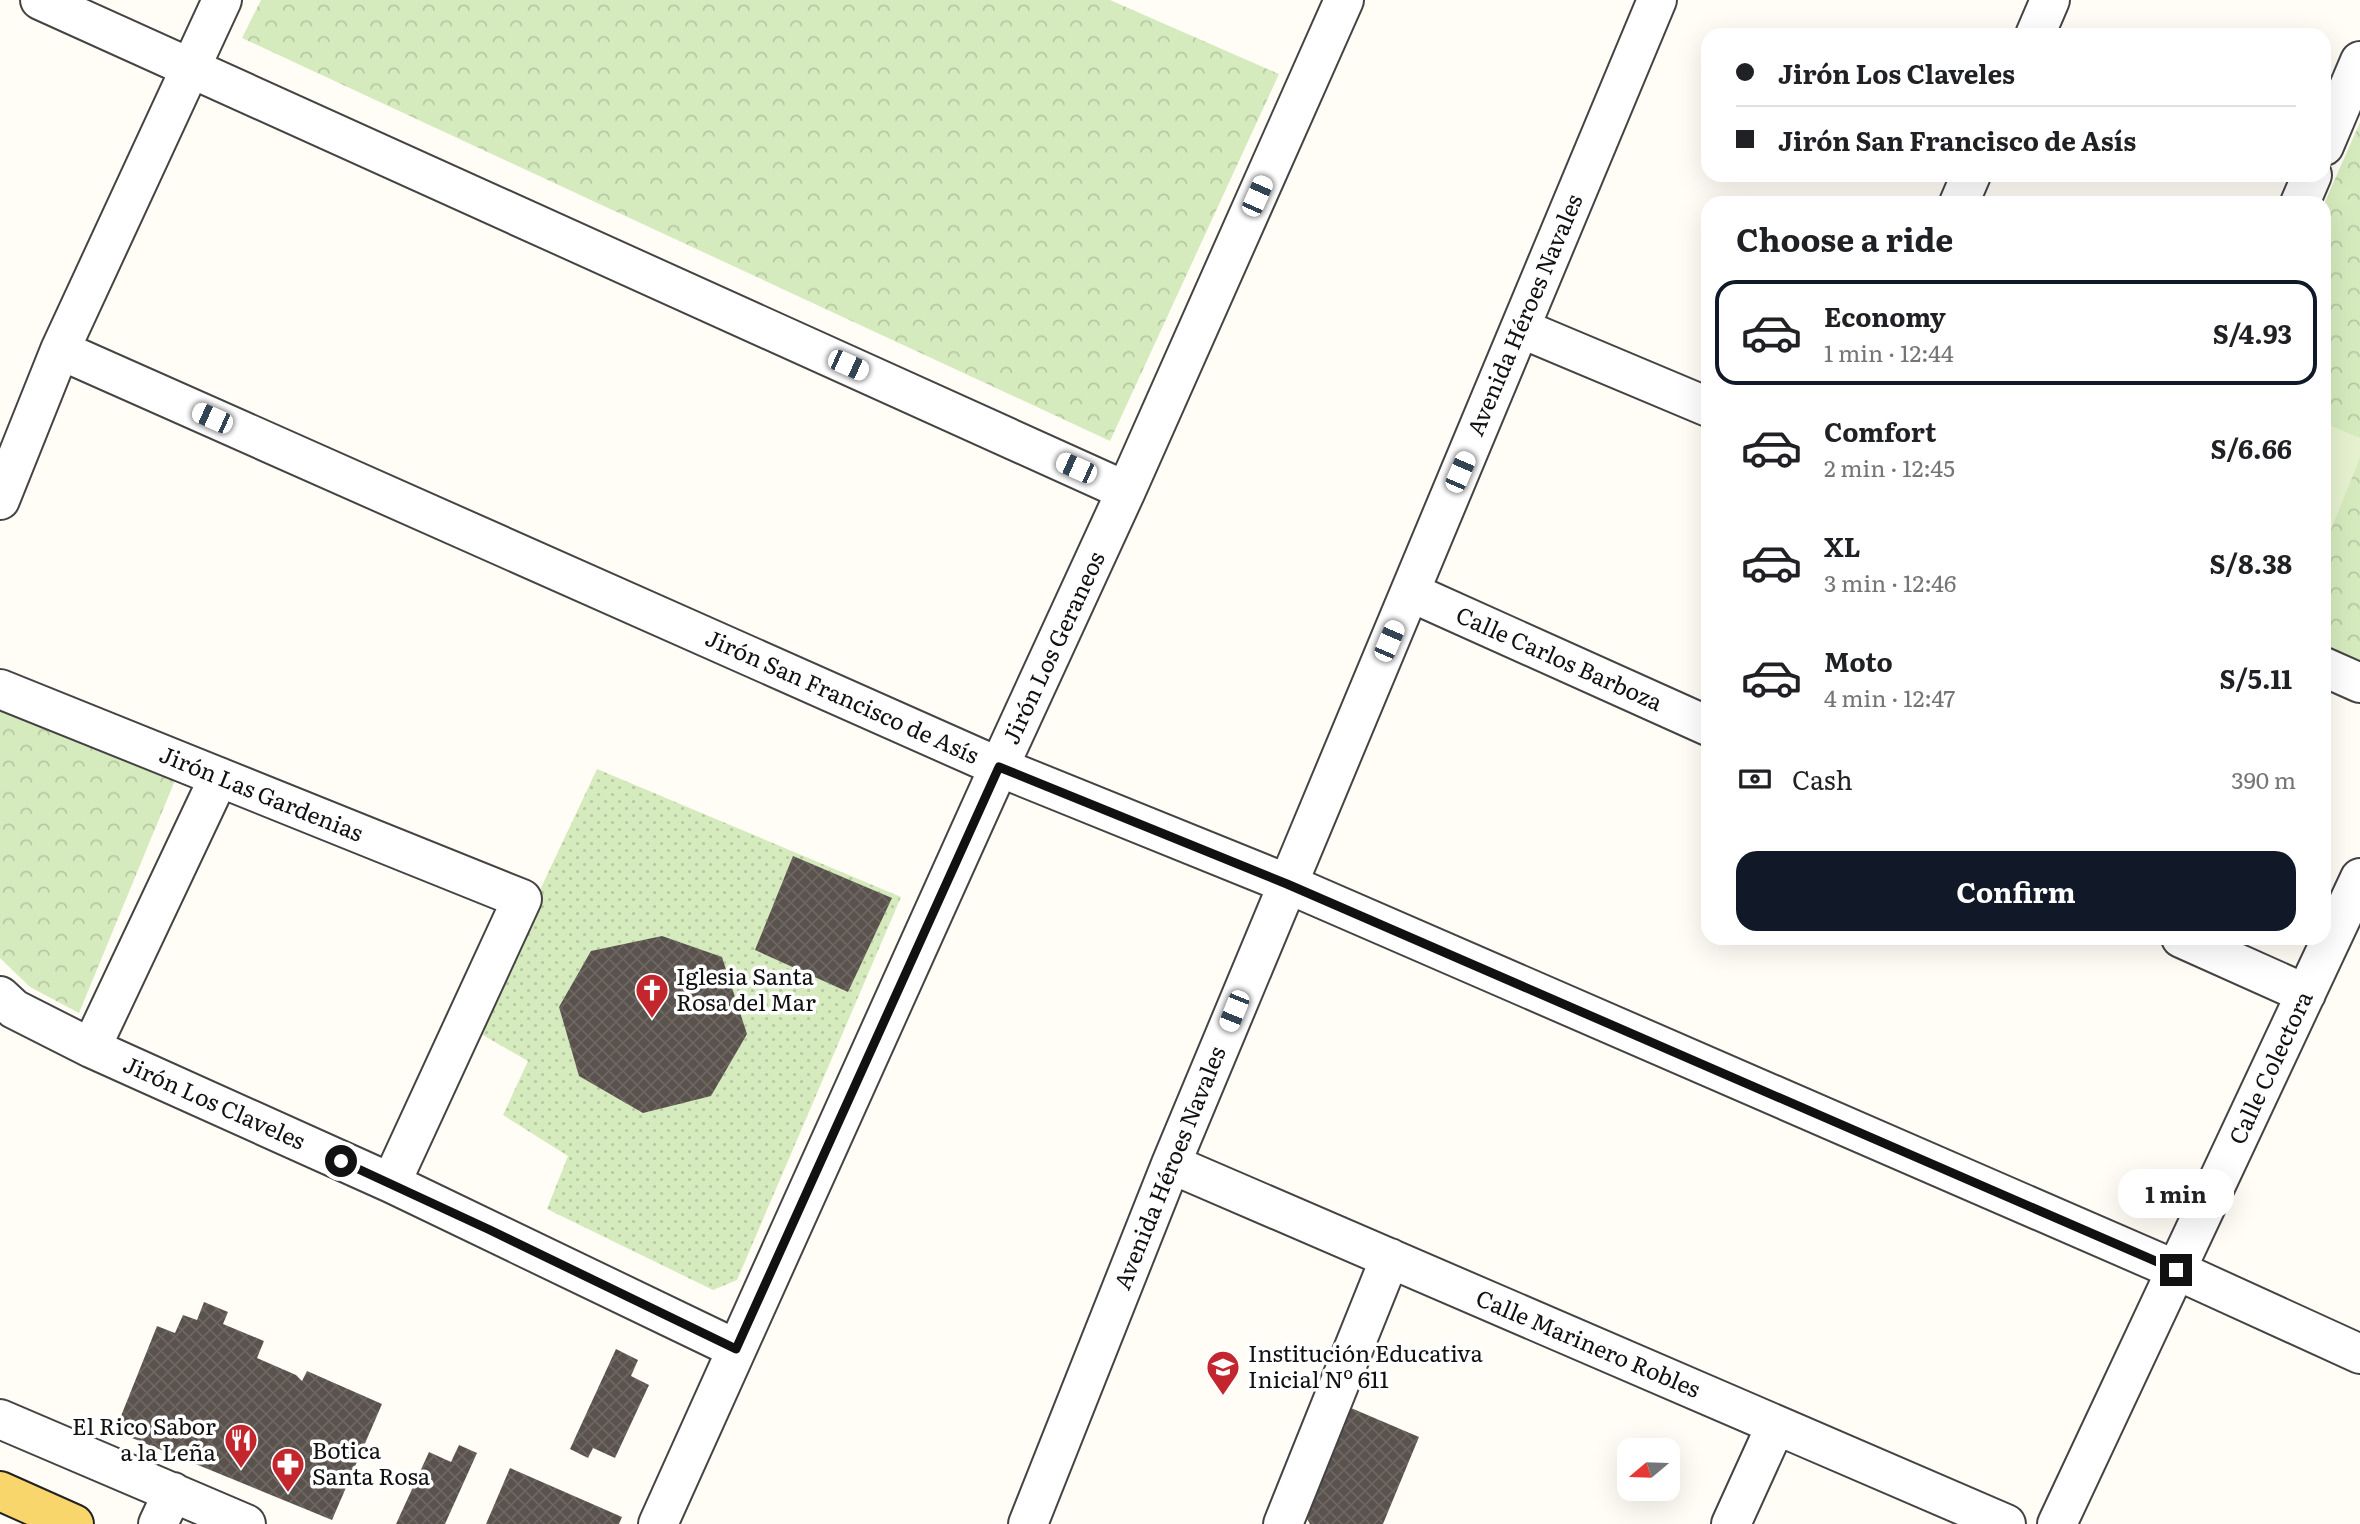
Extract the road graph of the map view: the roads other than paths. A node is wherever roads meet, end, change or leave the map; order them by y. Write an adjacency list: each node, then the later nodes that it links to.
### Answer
1 (40, 0): 8 (street)
2 (222, 0): 8 (street)
3 (1344, 0): 13 (street, Jirón Los Geraneos)
4 (1657, 0): 10 (street, Avenida Héroes Navales)
5 (2050, 0): 6 (street)
6 (2038, 28)
7 (2360, 61): 9 (street)
8 (190, 68): 11 (street); 13 (street)
9 (2331, 129)
10 (1520, 328): 12 (street); 15 (street, Avenida Héroes Navales)
11 (60, 350): 14 (street); 20 (street, Jirón San Francisco de Asís)
12 (1701, 404)
13 (1126, 491): 20 (street, Jirón Los Geraneos)
14 (0, 500)
15 (1410, 592): 19 (street, Calle Carlos Barboza); 23 (street, Avenida Héroes Navales)
16 (2331, 670): 17 (street)
17 (2360, 683)
18 (0, 689): 21 (street, Jirón Las Gardenias)
19 (1701, 723)
20 (999, 767): 23 (street, Jirón San Francisco de Asís); 34 (street, Jirón Los Geraneos)
21 (219, 777): 29 (street); 31 (street, Jirón Las Gardenias)
22 (2360, 878): 24 (street, Calle Colectora)
23 (1287, 884): 30 (street, Avenida Héroes Navales); 33 (street, Jirón San Francisco de Asís)
24 (2331, 940)
25 (2197, 945): 27 (street)
26 (2329, 945): 27 (street, Calle Colectora)
27 (2306, 994): 33 (street, Calle Colectora)
28 (0, 996): 29 (street, Jirón Los Claveles)
29 (91, 1048): 31 (street, Jirón Los Claveles)
30 (1171, 1164): 32 (street, Calle Marinero Robles); 43 (street, Avenida Héroes Navales)
31 (391, 1183): 34 (street, Jirón Los Claveles)
32 (1390, 1258): 37 (street, Calle Marinero Robles); 44 (street)
33 (2176, 1270): 35 (street, Jirón San Francisco de Asís); 47 (street, Calle Colectora)
34 (736, 1349): 42 (street, Jirón Los Geraneos)
35 (2360, 1354)
36 (0, 1419): 39 (street)
37 (1776, 1425): 45 (street); 46 (street, Calle Marinero Robles)
38 (0, 1491): 40 (main road)
39 (166, 1508): 41 (street)
40 (74, 1524)
41 (246, 1524)
42 (658, 1524)
43 (1028, 1524)
44 (1283, 1524)
45 (1731, 1524)
46 (2006, 1524)
47 (2057, 1524)

